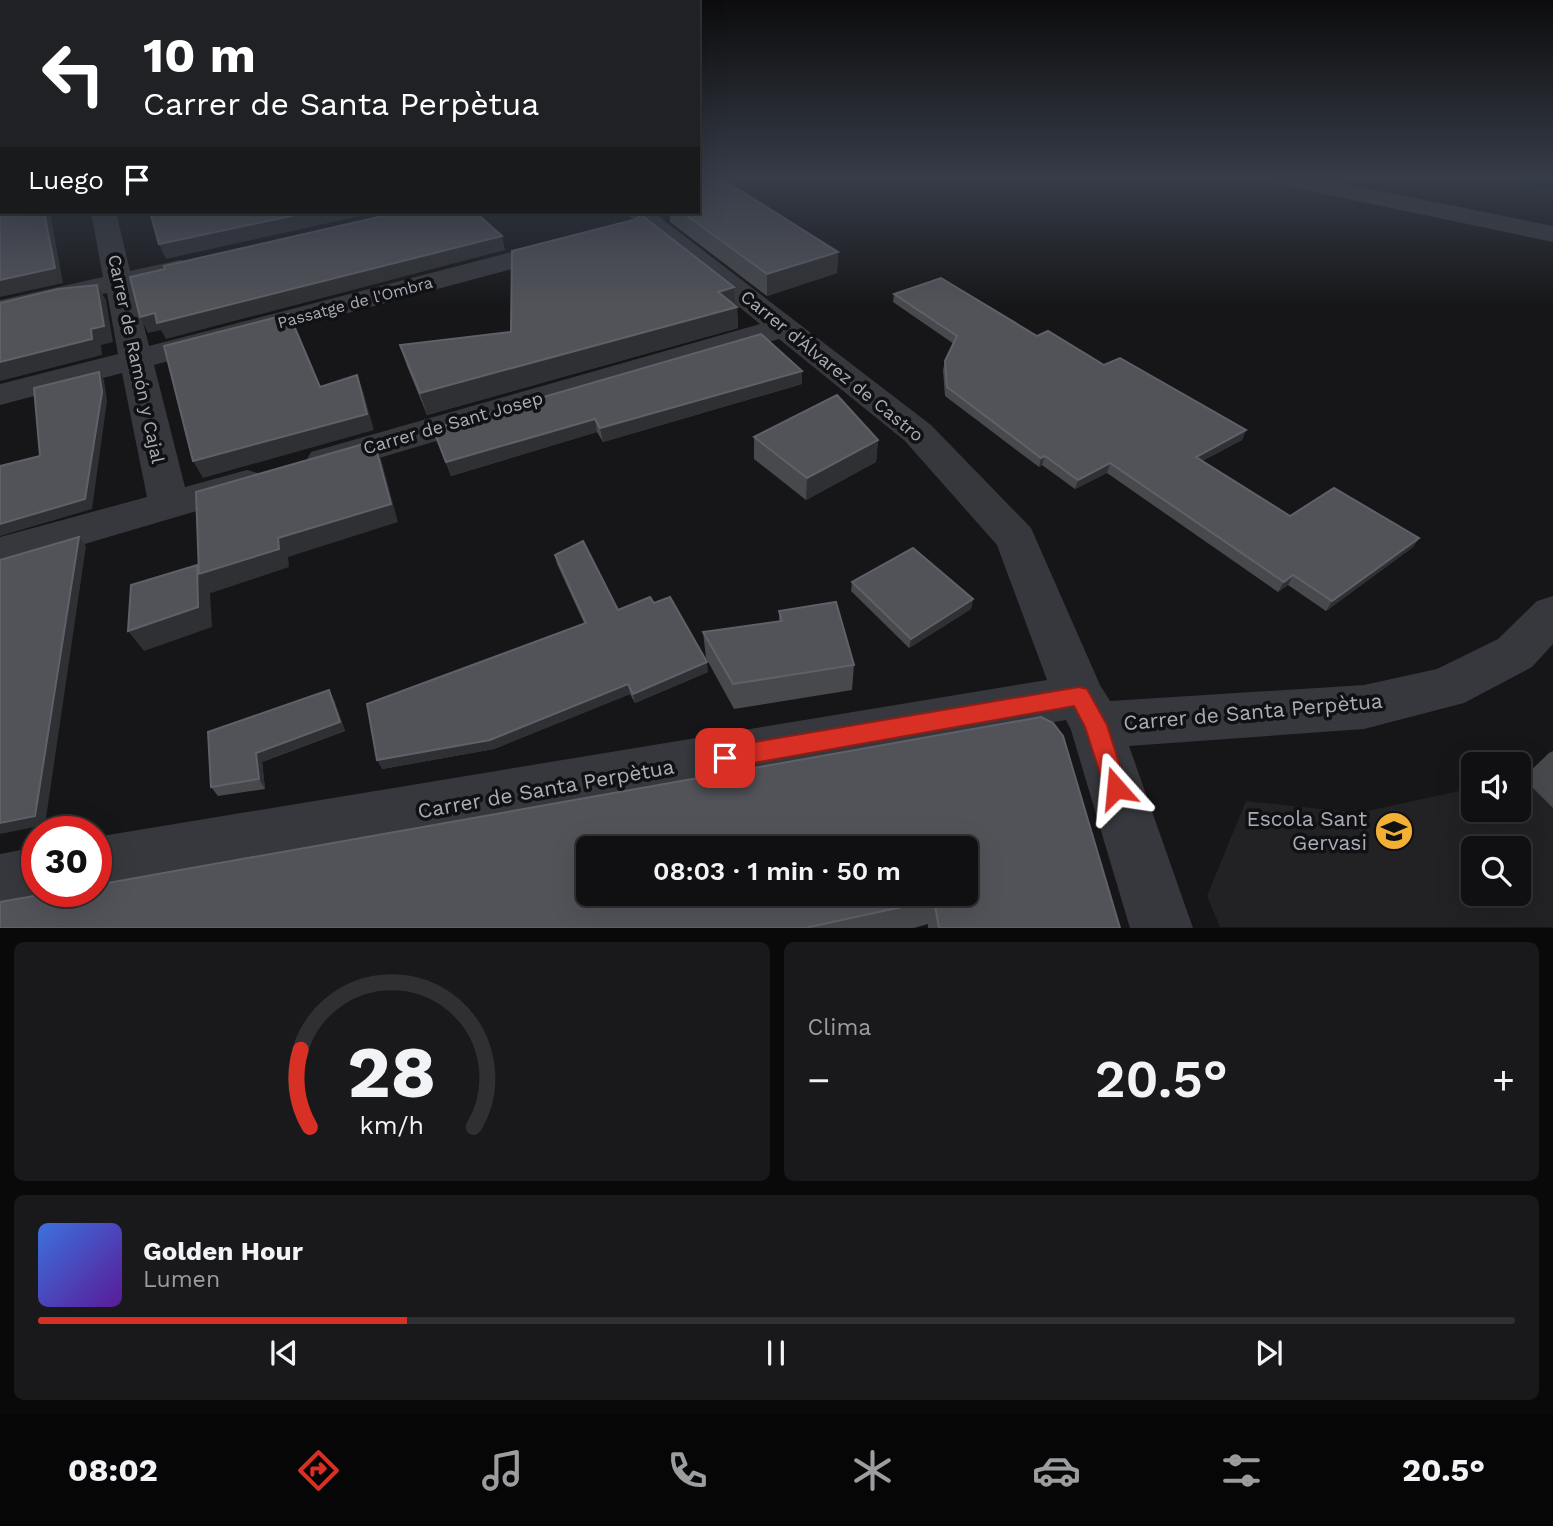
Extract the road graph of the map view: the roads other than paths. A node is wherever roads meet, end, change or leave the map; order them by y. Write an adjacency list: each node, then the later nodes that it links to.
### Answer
1 (105, 220): 6 (street, Carrer de Ramón y Cajal)
2 (1486, 220): 4 (street)
3 (617, 228): 8 (street, Carrer d'Álvarez de Castro); 9 (street, Passatge de l'Ombra)
4 (1553, 234)
5 (200, 263): 6 (street)
6 (120, 282): 7 (street); 9 (street, Carrer de Ramón y Cajal)
7 (0, 309)
8 (785, 327): 11 (street, Carrer de Sant Josep); 14 (street, Carrer d'Álvarez de Castro)
9 (137, 359): 10 (street, Passatge de l'Ombra); 11 (street, Carrer de Ramón y Cajal)
10 (0, 395)
11 (169, 506): 12 (street, Carrer de Sant Josep)
12 (0, 553)
13 (1553, 614): 14 (street, Carrer de Santa Perpètua)
14 (1088, 710): 15 (street, Carrer de Santa Perpètua); 18 (street, Carrer d'Álvarez de Castro)
15 (112, 864)
16 (21, 880): 17 (street)
17 (0, 884)
18 (1162, 928)

